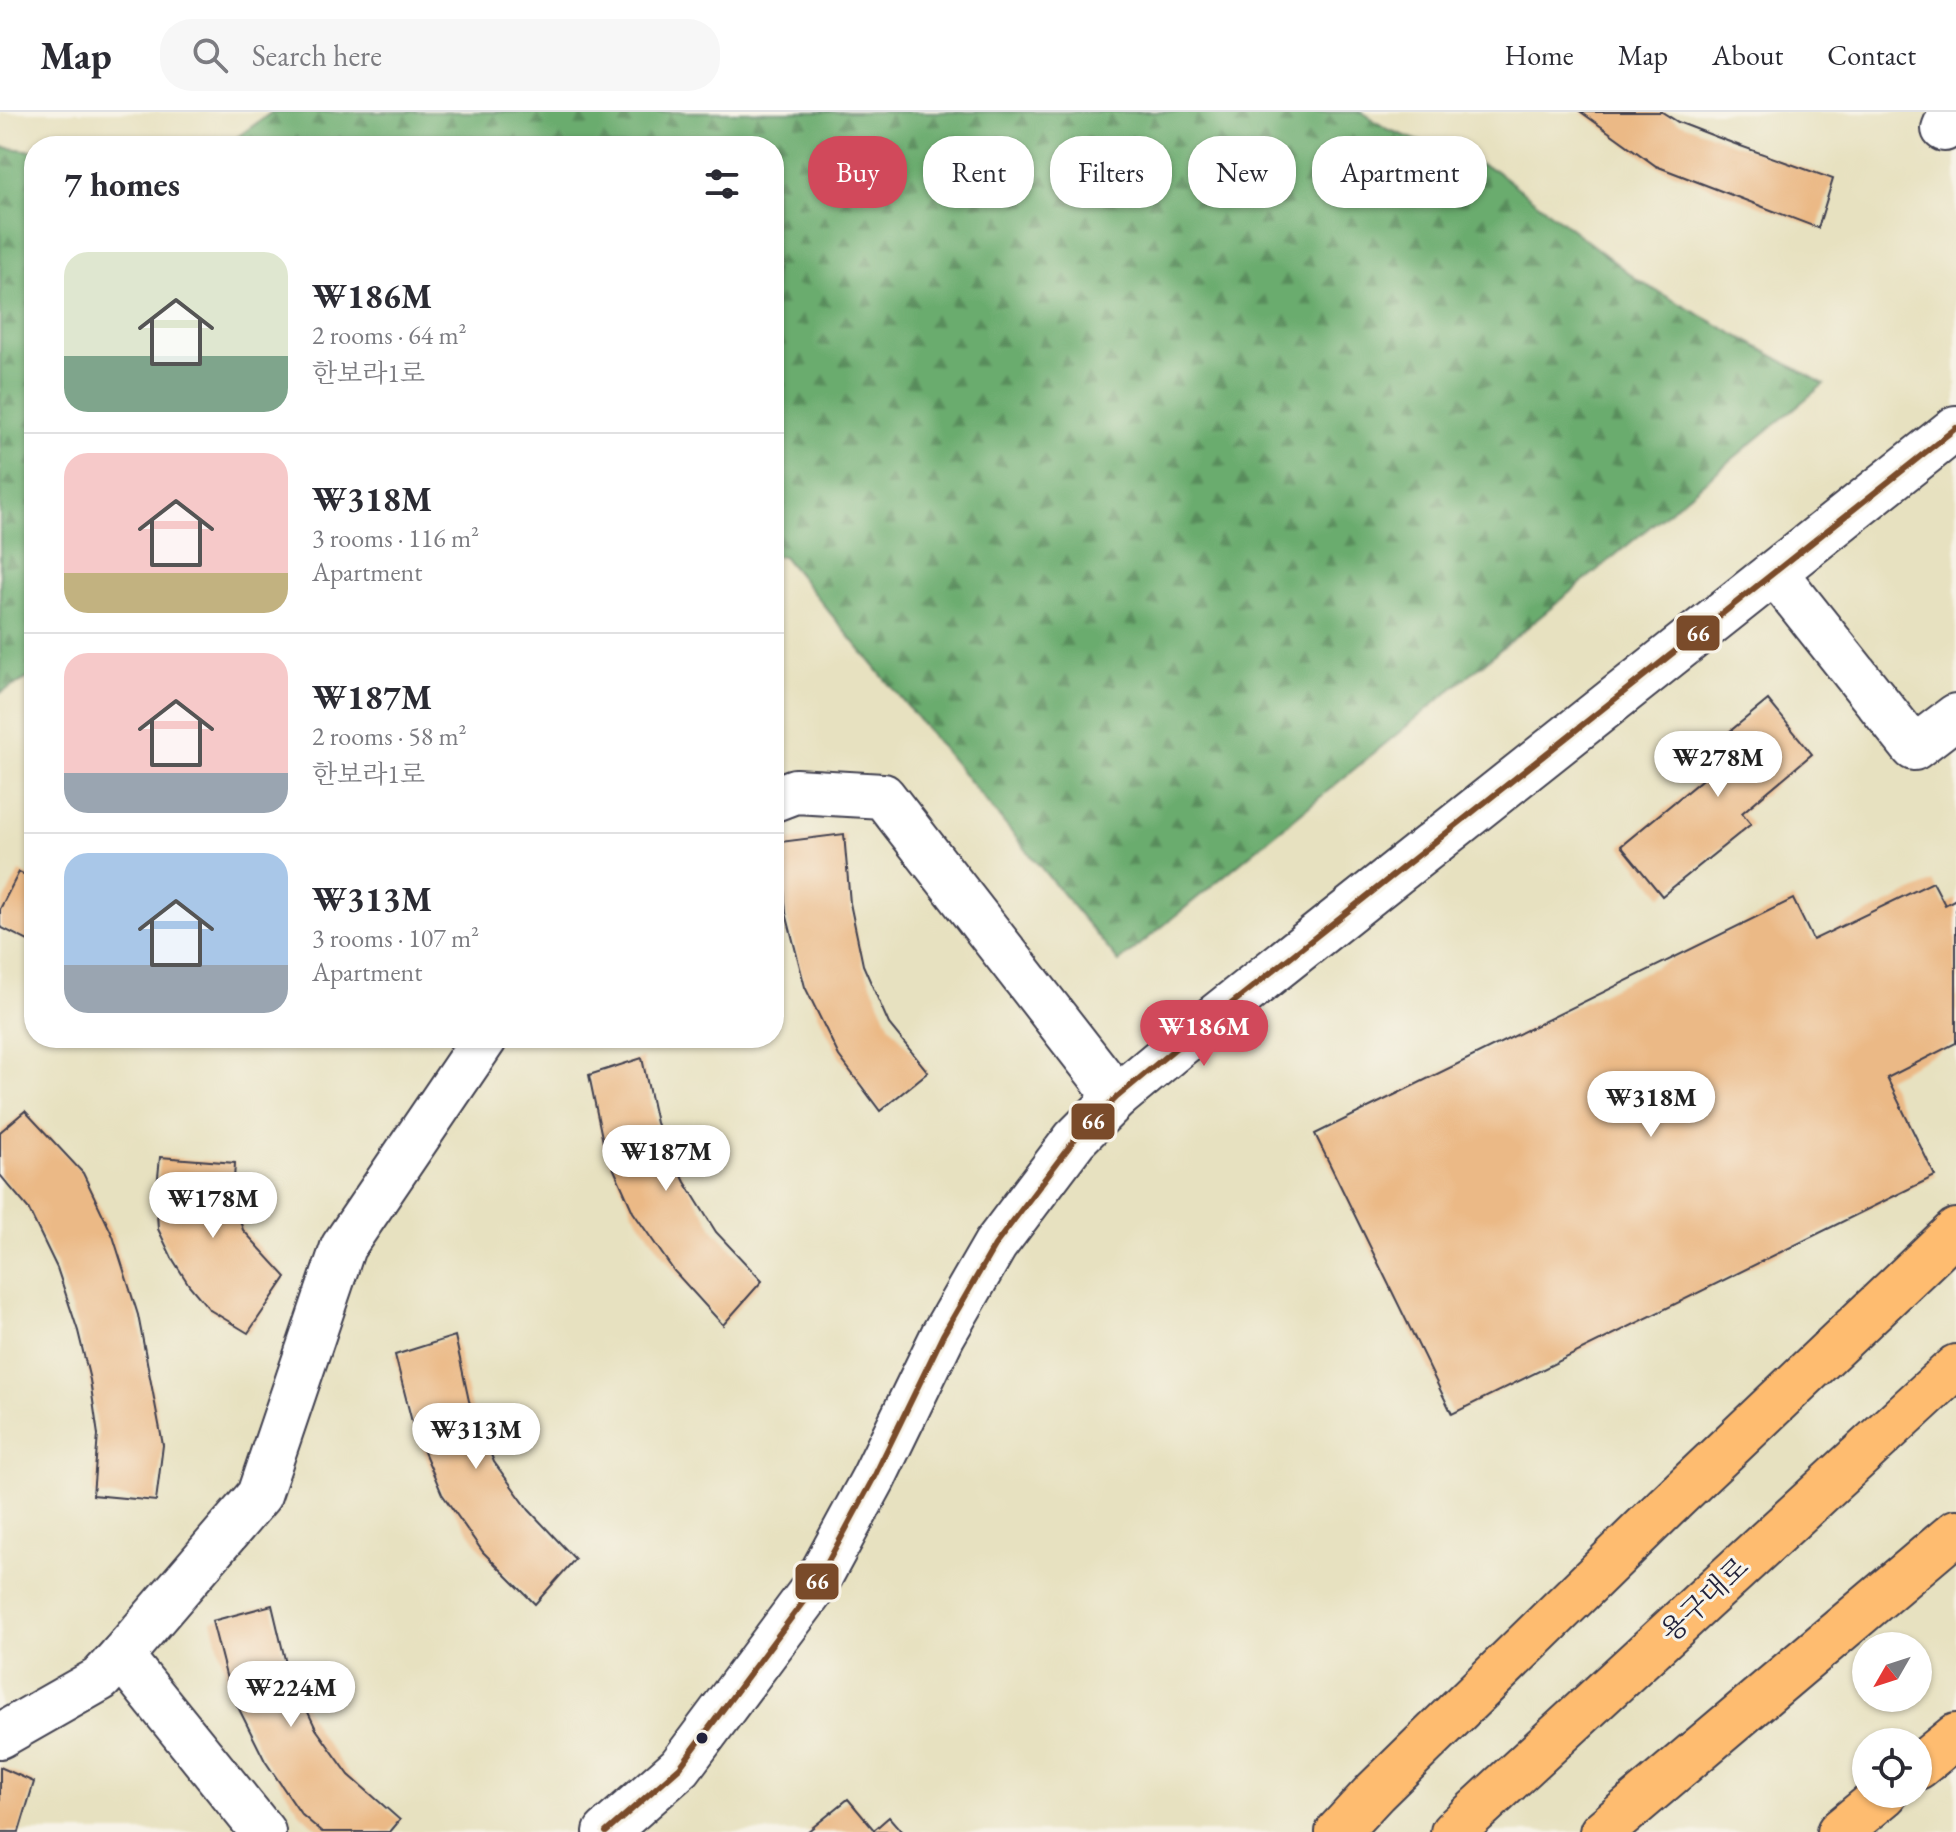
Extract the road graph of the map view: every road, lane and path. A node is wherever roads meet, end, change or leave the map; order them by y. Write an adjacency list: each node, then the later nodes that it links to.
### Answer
1 (1956, 428): 2 (street)
2 (1775, 573): 3 (street); 6 (street)
3 (1956, 716)
4 (784, 795): 6 (street)
5 (478, 1048): 10 (street)
6 (1117, 1097): 16 (street)
7 (1956, 1231): 17 (highway)
8 (1956, 1367): 18 (highway, 용구대로)
9 (1956, 1532): 19 (highway)
10 (121, 1656): 11 (street); 15 (street)
11 (0, 1736)
12 (1956, 1736): 13 (highway)
13 (1932, 1756)
14 (1868, 1808): 20 (highway)
15 (263, 1832)
16 (606, 1832)
17 (1338, 1832)
18 (1453, 1832)
19 (1602, 1832)
20 (1839, 1832)

